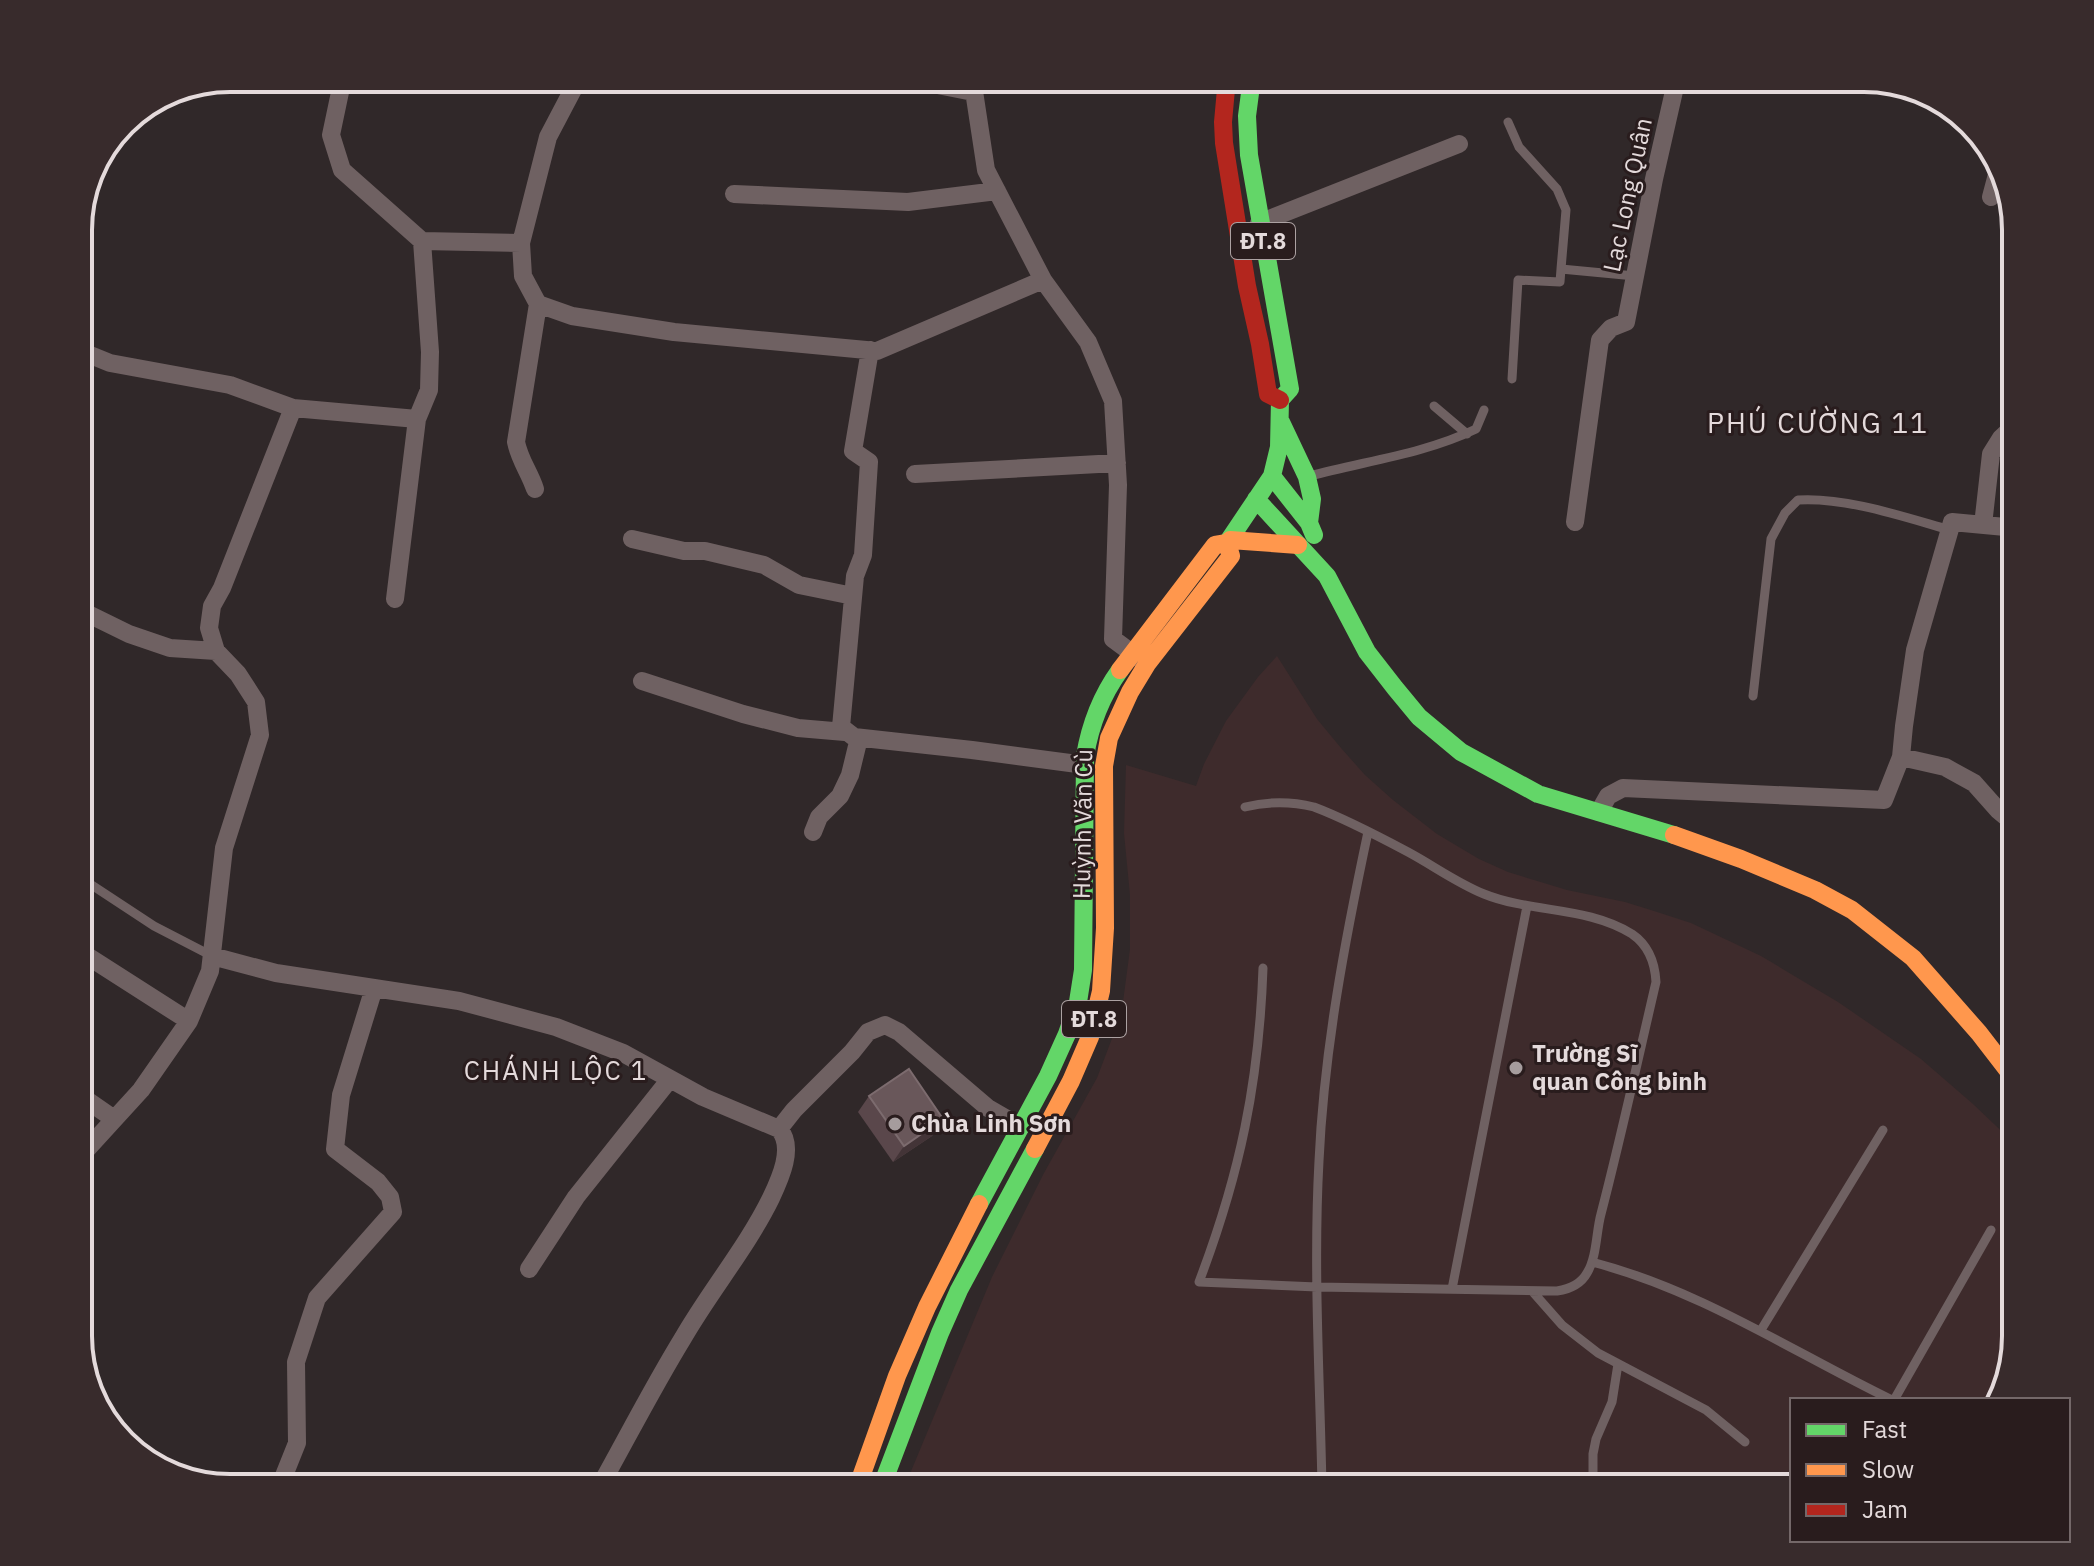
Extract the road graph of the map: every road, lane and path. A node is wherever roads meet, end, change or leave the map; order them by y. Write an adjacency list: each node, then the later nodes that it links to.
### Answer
1 (340, 92): 16 (street)
2 (572, 92): 17 (street)
3 (973, 92): 12 (street)
4 (1226, 92): 10 (main road)
5 (1251, 92): 9 (main road, Huỳnh Văn Cù / ĐT.8)
6 (1674, 92): 19 (street, Lạc Long Quân)
7 (1508, 122): 18 (lane)
8 (1459, 144): 15 (street)
9 (1252, 177): 10 (main road); 15 (main road, Huỳnh Văn Cù / ĐT.8)
10 (1229, 178): 27 (main road)
11 (1994, 184): 14 (street)
12 (997, 191): 13 (street); 20 (street)
13 (734, 194)
14 (1991, 197)
15 (1259, 223): 27 (main road, Huỳnh Văn Cù / ĐT.8)
16 (422, 241): 17 (street); 29 (street)
17 (521, 243): 21 (street)
18 (1561, 269): 19 (lane); 24 (lane)
19 (1635, 276): 38 (street, Lạc Long Quân)
20 (1043, 280): 22 (street); 32 (street)
21 (538, 304): 22 (street); 36 (street)
22 (870, 350): 47 (street)
23 (92, 356): 26 (street)
24 (1512, 379)
25 (1434, 406): 30 (lane)
26 (293, 408): 29 (street); 50 (street)
27 (1280, 410): 34 (main road, Huỳnh Văn Cù / ĐT.8); 35 (main road)
28 (1484, 410): 30 (lane)
29 (417, 419): 48 (street)
30 (1467, 434): 35 (lane)
31 (2002, 437): 40 (street)
32 (1117, 463): 33 (street); 51 (street)
33 (915, 474)
34 (1272, 476): 37 (main road, Huỳnh Văn Cù / ĐT.8); 39 (main road)
35 (1307, 477): 39 (main road)
36 (535, 489)
37 (1256, 499): 44 (main road, Huỳnh Văn Cù / ĐT.8); 45 (main road)
38 (1575, 522)
39 (1309, 523): 46 (main road)
40 (1983, 525): 41 (street); 42 (street)
41 (1951, 526): 54 (lane); 56 (street)
42 (2002, 527)
43 (632, 539): 47 (street)
44 (1228, 542): 45 (main road); 51 (main road); 52 (main road, Huỳnh Văn Cù / ĐT.8)
45 (1298, 545): 46 (main road)
46 (1327, 576): 59 (main road)
47 (853, 596): 55 (street)
48 (395, 599)
49 (92, 616): 50 (street)
50 (216, 651): 65 (street)
51 (1131, 653): 52 (street); 57 (main road)
52 (1147, 664): 92 (main road, Huỳnh Văn Cù / ĐT.8)
53 (642, 681): 55 (street)
54 (1753, 696)
55 (852, 735): 57 (street); 61 (street)
56 (1901, 757): 59 (street); 60 (street)
57 (1085, 765): 74 (main road)
58 (1245, 807): 62 (lane)
59 (1599, 812): 70 (main road)
60 (2002, 813)
61 (813, 832)
62 (1368, 832): 64 (lane); 81 (lane)
63 (92, 885): 65 (lane)
64 (1527, 906): 79 (lane); 82 (lane)
65 (212, 956): 68 (street); 69 (street)
66 (92, 959): 69 (street)
67 (1263, 968): 81 (lane)
68 (374, 988): 71 (street); 89 (street)
69 (189, 1021): 73 (street)
70 (2002, 1063)
71 (670, 1079): 75 (street); 80 (street)
72 (92, 1104): 73 (street)
73 (114, 1119): 77 (street)
74 (1021, 1127): 75 (street); 91 (main road)
75 (779, 1129): 90 (street)
76 (1883, 1130): 84 (lane)
77 (92, 1143)
78 (1991, 1230): 87 (lane)
79 (1592, 1262): 83 (lane); 84 (lane)
80 (529, 1269)
81 (1317, 1287): 82 (lane); 93 (lane)
82 (1452, 1289): 83 (lane)
83 (1532, 1291): 85 (lane)
84 (1761, 1330): 86 (lane)
85 (1618, 1364): 88 (lane); 94 (lane)
86 (1889, 1398)
87 (1894, 1398)
88 (1745, 1442)
89 (285, 1474)
90 (607, 1474)
91 (862, 1474)
92 (886, 1474)
93 (1322, 1474)
94 (1593, 1474)

